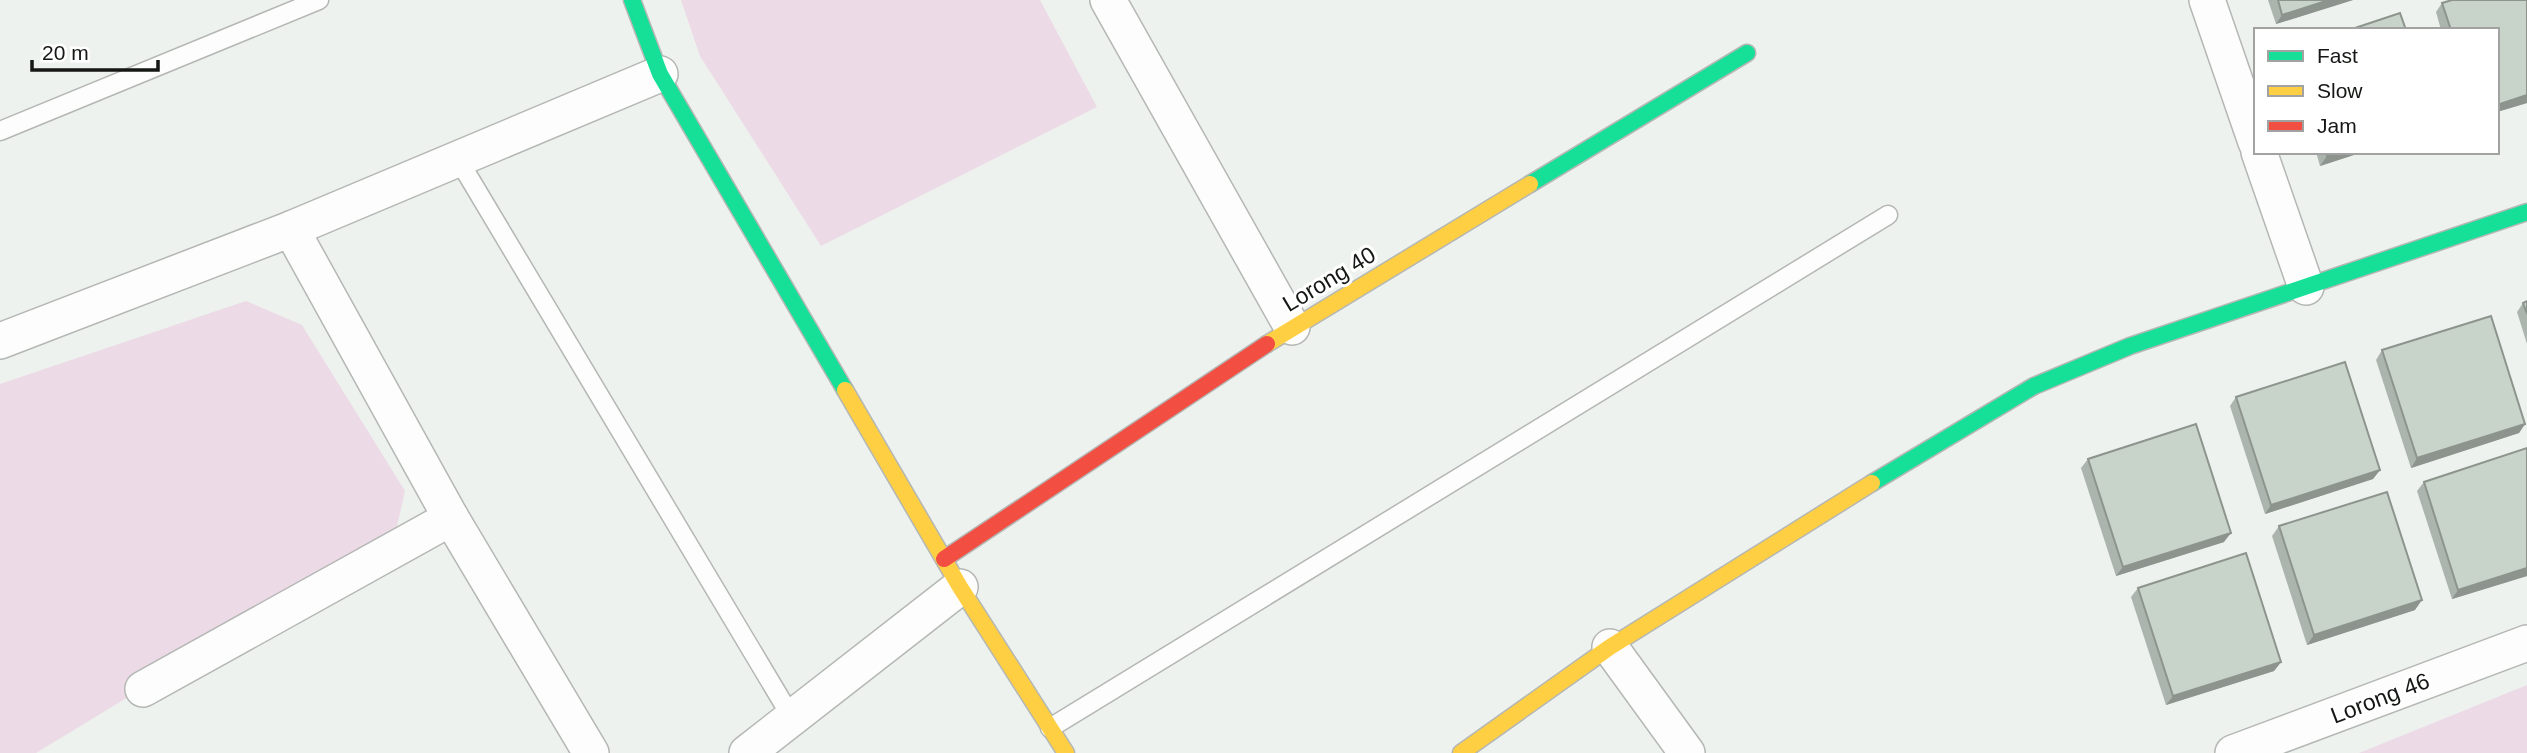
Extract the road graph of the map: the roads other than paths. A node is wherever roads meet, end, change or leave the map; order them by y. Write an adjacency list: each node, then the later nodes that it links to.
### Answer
1 (319, 0): 7 (lane)
2 (632, 0): 6 (street)
3 (1108, 0): 15 (street)
4 (2207, 0): 8 (street)
5 (1747, 53): 15 (street, Lorong 40)
6 (660, 74): 10 (street); 18 (street)
7 (0, 131)
8 (2254, 136)
9 (2260, 154): 14 (street)
10 (458, 159): 13 (street); 22 (lane)
11 (2527, 212): 14 (street)
12 (1888, 215): 23 (lane)
13 (291, 229): 16 (street); 17 (street)
14 (2306, 287): 20 (street)
15 (1292, 327): 18 (street, Lorong 40)
16 (0, 341)
17 (451, 518): 21 (street); 24 (street)
18 (952, 573): 22 (street); 23 (street)
19 (2527, 643): 29 (street, Lorong 46)
20 (1610, 647): 27 (street); 28 (street)
21 (143, 689)
22 (792, 719): 25 (street)
23 (1050, 728): 26 (street)
24 (591, 753)
25 (747, 753)
26 (1066, 753)
27 (1461, 753)
28 (1687, 753)
29 (2233, 753)

